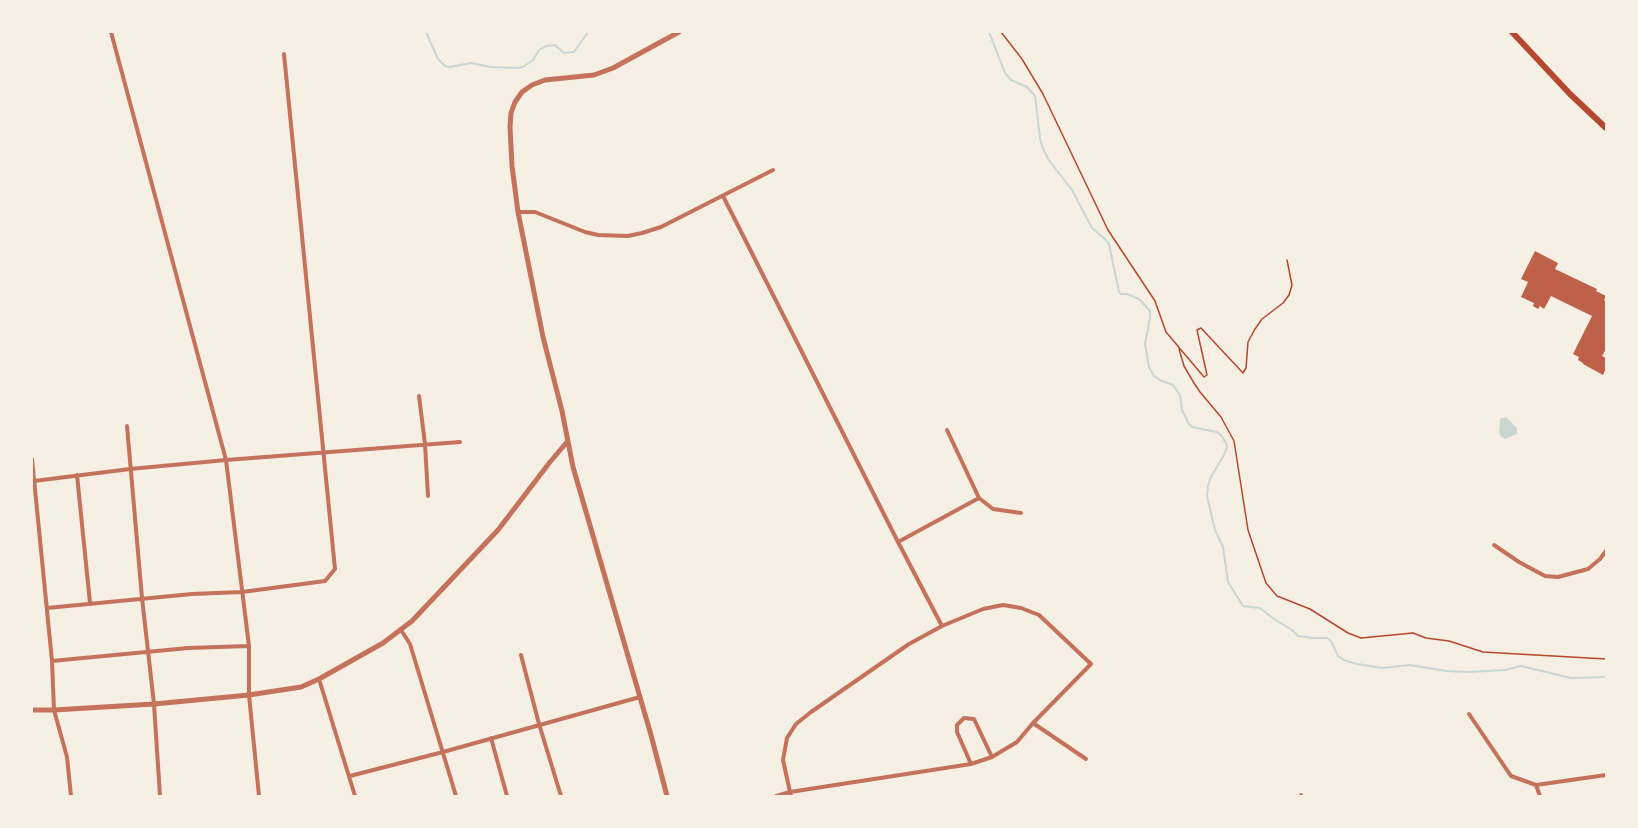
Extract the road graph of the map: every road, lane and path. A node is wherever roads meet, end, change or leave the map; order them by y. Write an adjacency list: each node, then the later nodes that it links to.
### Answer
1 (111, 32): 20 (street)
2 (679, 32): 9 (street)
3 (1001, 32): 11 (path)
4 (1512, 32): 6 (main road)
5 (284, 54): 18 (street)
6 (1606, 128)
7 (773, 170): 8 (street)
8 (723, 196): 9 (street); 27 (street)
9 (518, 212): 16 (street)
10 (1287, 260): 11 (path)
11 (1178, 347): 39 (path)
12 (419, 396): 17 (street)
13 (127, 426): 21 (street)
14 (946, 430): 25 (street)
15 (460, 442): 17 (street)
16 (567, 442): 35 (street); 43 (street)
17 (425, 444): 18 (street); 24 (street)
18 (325, 452): 20 (street); 30 (street)
19 (32, 459): 23 (street)
20 (226, 460): 21 (street); 30 (street)
21 (130, 469): 22 (street); 31 (street)
22 (77, 476): 23 (street); 32 (street)
23 (34, 481): 33 (street)
24 (428, 496)
25 (979, 498): 26 (street); 27 (street)
26 (1021, 513)
27 (898, 542): 34 (street)
28 (1494, 545): 29 (street)
29 (1606, 551)
30 (242, 592): 31 (street); 36 (street)
31 (142, 598): 32 (street); 37 (street)
32 (90, 603): 33 (street)
33 (47, 608): 40 (street)
34 (942, 626): 48 (street); 58 (street)
35 (402, 630): 41 (street); 51 (street)
36 (249, 646): 37 (street); 42 (street)
37 (148, 651): 40 (street); 44 (street)
38 (522, 655): 49 (street)
39 (1606, 660)
40 (52, 661): 46 (street)
41 (319, 679): 42 (street); 56 (street)
42 (249, 695): 44 (street); 61 (street)
43 (640, 697): 49 (street); 66 (street)
44 (154, 704): 46 (street); 60 (street)
45 (32, 710): 46 (street)
46 (54, 710): 59 (street)
47 (1469, 714): 57 (street)
48 (1033, 723): 52 (street); 53 (street)
49 (539, 724): 50 (street); 65 (street)
50 (491, 738): 51 (street); 64 (street)
51 (443, 752): 56 (street); 63 (street)
52 (992, 757): 54 (street); 54 (street)
53 (1086, 759)
54 (971, 764): 58 (street)
55 (1606, 775): 57 (street)
56 (350, 776): 62 (street)
57 (1536, 785): 68 (street)
58 (791, 794): 67 (street)
59 (71, 796)
60 (160, 796)
61 (259, 796)
62 (355, 796)
63 (456, 796)
64 (507, 796)
65 (561, 796)
66 (667, 796)
67 (776, 796)
68 (1540, 796)

